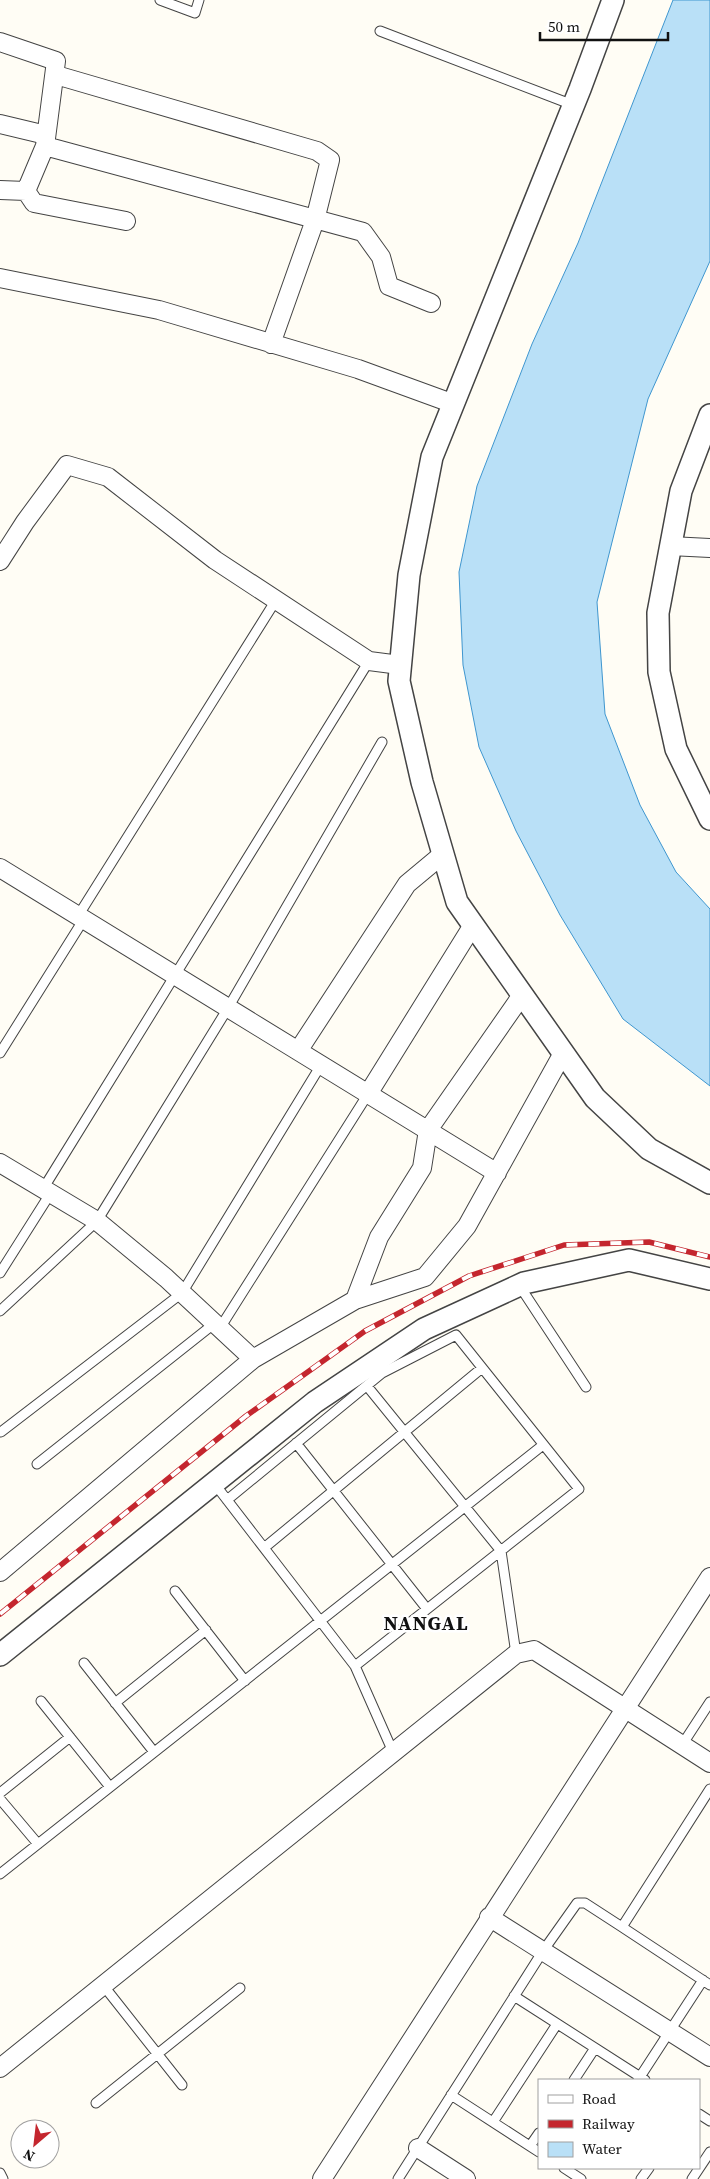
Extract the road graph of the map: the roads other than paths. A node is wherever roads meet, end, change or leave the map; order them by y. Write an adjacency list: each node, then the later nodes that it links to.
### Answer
1 (160, 0): 2 (lane)
2 (199, 0)
3 (613, 0): 7 (street)
4 (380, 31): 7 (lane)
5 (0, 42): 6 (street)
6 (56, 75): 9 (street); 12 (street)
7 (573, 105): 17 (street)
8 (0, 124): 9 (street)
9 (46, 140): 11 (street); 12 (street)
10 (0, 190): 11 (street)
11 (26, 191): 13 (street)
12 (315, 220): 15 (street); 16 (street)
13 (126, 221)
14 (0, 278): 16 (street)
15 (431, 303)
16 (272, 344): 17 (street)
17 (454, 404): 24 (street)
18 (710, 416): 19 (street)
19 (670, 546): 20 (street); 26 (street)
20 (710, 548)
21 (0, 561): 22 (street)
22 (276, 600): 23 (street); 29 (lane)
23 (369, 661): 24 (street); 31 (lane)
24 (400, 664): 27 (street)
25 (382, 742): 33 (lane)
26 (710, 819)
27 (443, 854): 30 (street); 34 (street)
28 (0, 868): 29 (street)
29 (81, 918): 31 (street); 35 (lane)
30 (473, 926): 32 (street); 38 (street)
31 (174, 975): 33 (street); 43 (lane)
32 (522, 995): 36 (street); 39 (street)
33 (228, 1008): 34 (street); 44 (lane)
34 (298, 1051): 37 (street)
35 (0, 1053)
36 (563, 1053): 41 (street); 42 (street)
37 (322, 1065): 38 (street); 48 (lane)
38 (368, 1094): 39 (street); 51 (lane)
39 (428, 1130): 41 (street); 49 (street)
40 (0, 1163): 43 (street)
41 (497, 1173): 49 (street)
42 (710, 1183)
43 (46, 1191): 44 (street); 45 (lane)
44 (97, 1221): 48 (street); 50 (lane)
45 (0, 1273)
46 (710, 1279): 47 (street)
47 (519, 1285): 55 (lane); 61 (street)
48 (182, 1293): 51 (street); 56 (lane)
49 (355, 1300): 52 (street)
50 (0, 1311)
51 (217, 1325): 52 (street); 60 (lane)
52 (253, 1359): 68 (street)
53 (482, 1368): 54 (lane); 57 (lane); 59 (lane)
54 (367, 1386): 57 (lane); 58 (lane)
55 (586, 1387)
56 (1, 1432)
57 (404, 1432): 62 (lane); 64 (lane)
58 (296, 1443): 62 (lane); 63 (lane)
59 (543, 1445): 64 (lane); 66 (lane)
60 (37, 1464)
61 (214, 1483): 63 (lane); 75 (street)
62 (333, 1490): 65 (lane); 67 (lane)
63 (227, 1500): 65 (lane)
64 (465, 1507): 66 (lane); 67 (lane)
65 (264, 1548): 72 (lane)
66 (501, 1551): 71 (lane); 74 (lane)
67 (392, 1564): 71 (lane); 72 (lane)
68 (0, 1572)
69 (708, 1586): 82 (street)
70 (175, 1591): 73 (lane)
71 (428, 1609): 77 (lane)
72 (320, 1621): 77 (lane); 78 (lane)
73 (206, 1630): 78 (lane); 81 (lane)
74 (516, 1654): 82 (street); 86 (street)
75 (0, 1655)
76 (84, 1663): 81 (lane)
77 (355, 1666): 86 (lane)
78 (245, 1681): 85 (lane)
79 (41, 1701): 83 (lane)
80 (710, 1702): 84 (lane)
81 (115, 1703): 85 (lane)
82 (625, 1708): 84 (street); 94 (street)
83 (70, 1737): 88 (lane); 90 (lane)
84 (682, 1745): 87 (street)
85 (154, 1752): 88 (lane)
86 (393, 1752): 98 (street)
87 (710, 1763)
88 (110, 1787): 92 (lane)
89 (710, 1789): 95 (lane)
90 (0, 1793)
91 (0, 1799): 92 (lane)
92 (38, 1844): 93 (lane)
93 (0, 1874)
94 (489, 1917): 96 (street); 123 (street)
95 (622, 1928): 96 (lane); 97 (lane)
96 (543, 1951): 100 (lane); 102 (street)
97 (707, 1983): 102 (lane)
98 (103, 1985): 104 (lane); 106 (street)
99 (240, 1988): 104 (lane)
100 (514, 1996): 101 (lane); 110 (lane)
101 (557, 2024): 103 (lane); 112 (lane)
102 (670, 2031): 105 (street); 108 (lane)
103 (595, 2048): 107 (lane); 108 (lane)
104 (158, 2054): 109 (lane); 111 (lane)
105 (710, 2057)
106 (0, 2068)
107 (575, 2079)
108 (641, 2079)
109 (182, 2085)
110 (451, 2096): 112 (lane); 115 (lane)
111 (96, 2103)
112 (493, 2122): 114 (lane)
113 (538, 2134): 114 (lane)
114 (530, 2146): 116 (lane)
115 (418, 2148): 124 (lane); 125 (street)
116 (538, 2151)
117 (710, 2152): 118 (lane)
118 (700, 2167)
119 (566, 2169): 121 (lane)
120 (0, 2173): 122 (lane)
121 (578, 2175)
122 (4, 2179)
123 (322, 2179)
124 (398, 2179)
125 (466, 2179)

